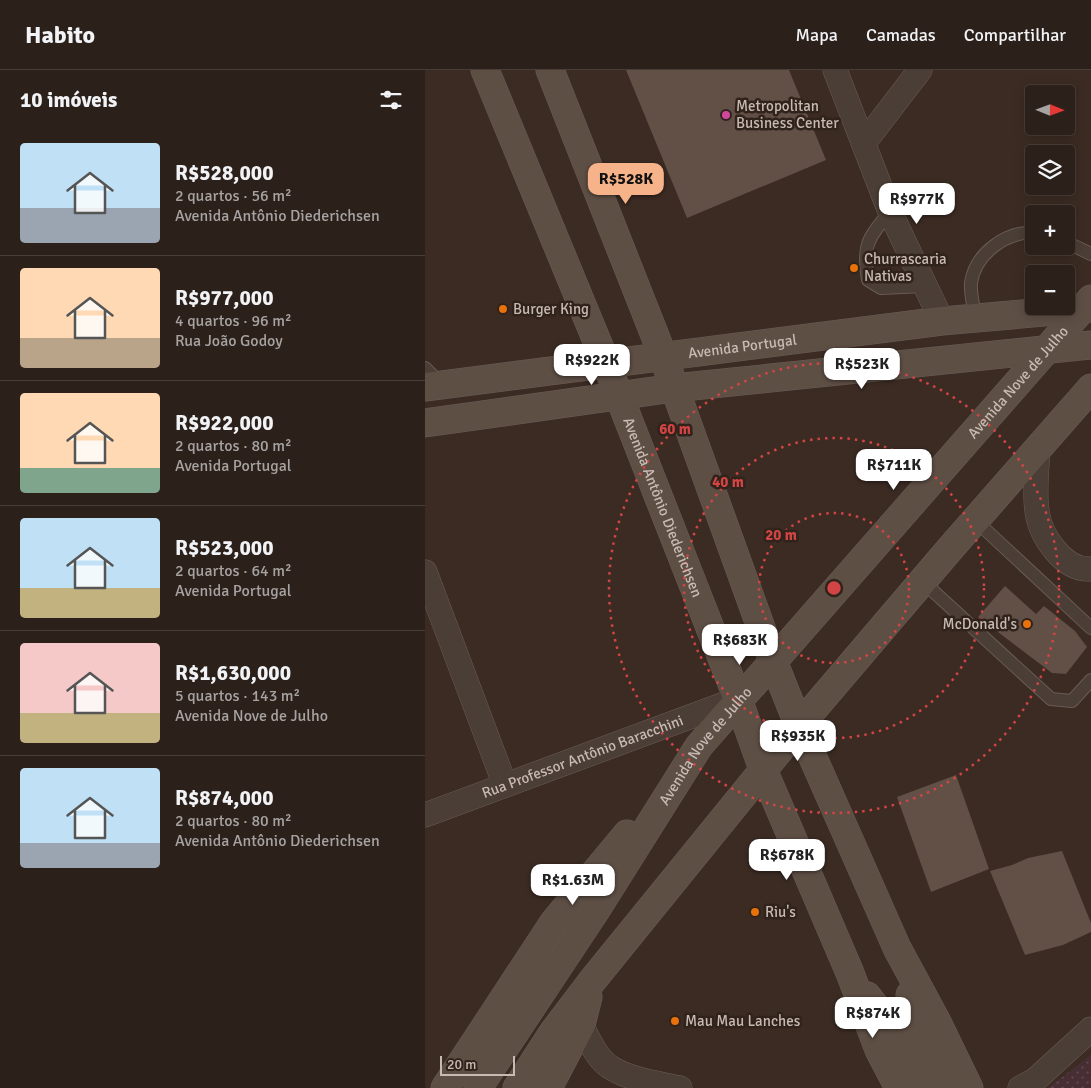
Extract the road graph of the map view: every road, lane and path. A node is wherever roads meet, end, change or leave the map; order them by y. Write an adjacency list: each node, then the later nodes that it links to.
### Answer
1 (485, 70): 17 (main road, Avenida Antônio Diederichsen)
2 (550, 70): 16 (main road)
3 (835, 70): 5 (street)
4 (920, 70): 5 (street)
5 (864, 142): 6 (street)
6 (890, 212): 10 (street); 10 (lane)
7 (1025, 234): 12 (lane)
8 (1075, 246): 9 (lane)
9 (1091, 254)
10 (924, 286): 13 (street)
11 (1088, 305): 12 (main road, Avenida Portugal); 15 (main road, Avenida Nove de Julho)
12 (975, 318): 13 (main road, Avenida Portugal)
13 (942, 321): 16 (main road, Avenida Portugal)
14 (1091, 346): 15 (main road)
15 (1047, 350): 19 (main road); 29 (main road, Avenida Nove de Julho)
16 (663, 356): 17 (main road, Avenida Portugal); 19 (main road)
17 (606, 363): 18 (main road, Avenida Portugal); 21 (main road, Avenida Antônio Diederichsen)
18 (431, 380)
19 (674, 388): 21 (main road); 29 (main road)
20 (1091, 388): 23 (main road)
21 (618, 395): 22 (main road); 31 (main road, Avenida Antônio Diederichsen)
22 (425, 423)
23 (1038, 449): 24 (main road); 25 (street)
24 (975, 520): 27 (main road); 28 (lane)
25 (1091, 569)
26 (425, 572): 35 (street)
27 (922, 581): 30 (lane); 32 (main road)
28 (1091, 628)
29 (773, 661): 31 (main road, Avenida Nove de Julho); 32 (main road)
30 (1091, 680)
31 (739, 700): 33 (main road, Avenida Nove de Julho); 34 (main road, Avenida Antônio Diederichsen); 35 (street, Rua Professor Antônio Baracchini)
32 (799, 726): 34 (main road); 37 (main road)
33 (699, 746): 42 (main road); 43 (main road, Avenida Nove de Julho)
34 (764, 772): 38 (main road, Avenida Antônio Diederichsen); 39 (main road)
35 (505, 785): 36 (street, Rua Professor Antônio Baracchini)
36 (425, 815)
37 (897, 948): 49 (main road); 50 (main road)
38 (850, 973): 47 (main road, Avenida Antônio Diederichsen); 48 (main road, Avenida Antônio Diederichsen)
39 (592, 981): 40 (main road); 44 (main road)
40 (581, 1025): 45 (main road); 46 (street)
41 (1091, 1029): 51 (street)
42 (445, 1088)
43 (478, 1088)
44 (517, 1088)
45 (547, 1088)
46 (680, 1088)
47 (899, 1088)
48 (925, 1088)
49 (948, 1088)
50 (969, 1088)
51 (1020, 1088)

